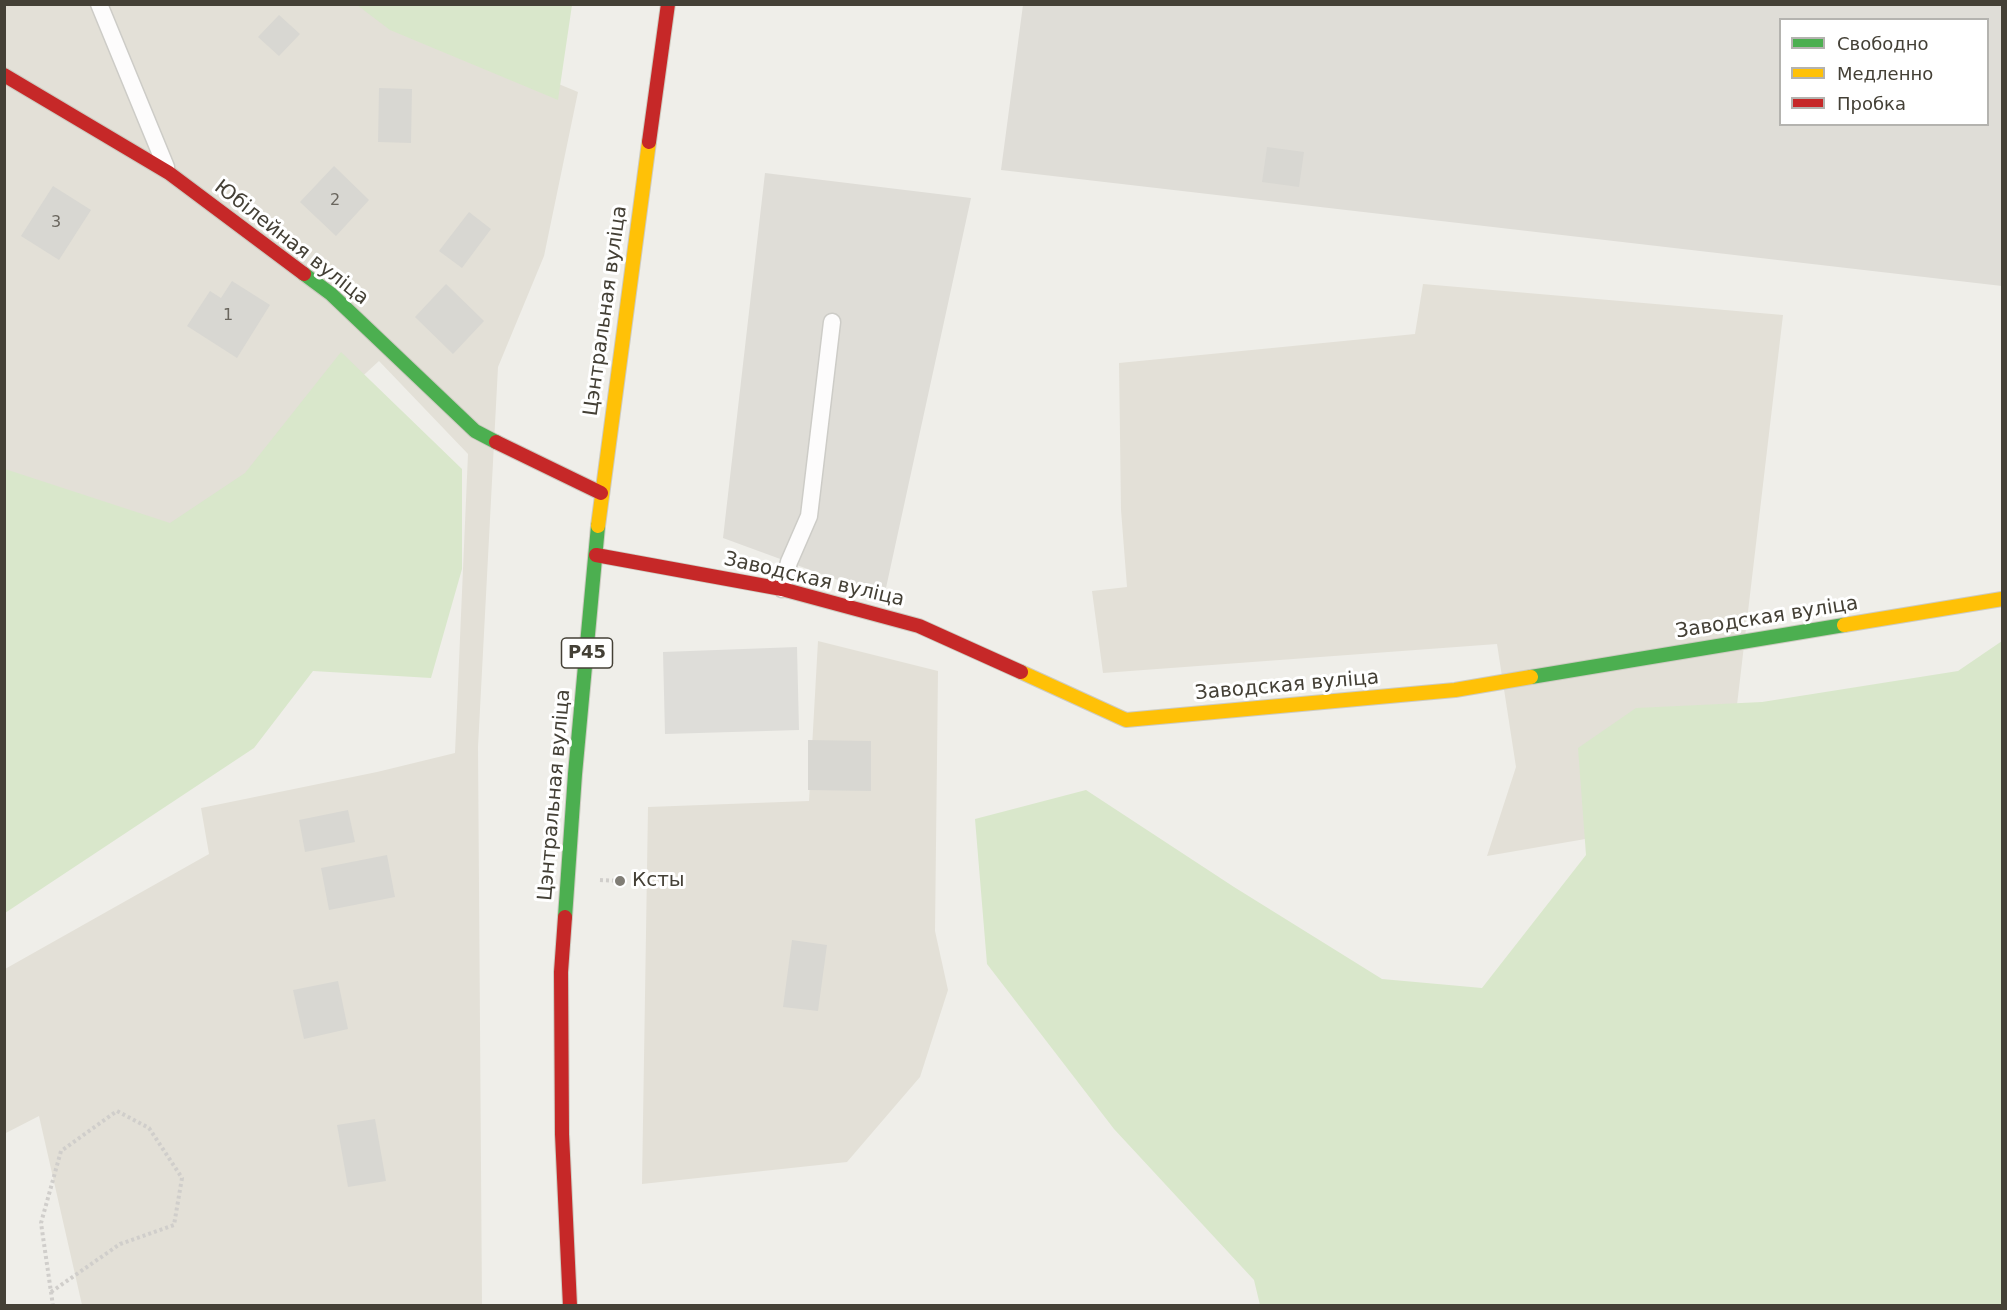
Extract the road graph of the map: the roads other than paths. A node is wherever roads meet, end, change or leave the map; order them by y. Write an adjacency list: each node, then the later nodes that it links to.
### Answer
1 (99, 4): 4 (lane)
2 (668, 4): 6 (street, Цэнтральная вуліца / Р45)
3 (4, 75): 4 (street, Юбілейная вуліца)
4 (169, 173): 6 (street, Юбілейная вуліца)
5 (832, 322): 8 (lane)
6 (601, 493): 7 (street, Цэнтральная вуліца / Р45)
7 (596, 555): 8 (street, Заводская вуліца); 10 (street, Цэнтральная вуліца / Р45)
8 (782, 589): 9 (street, Заводская вуліца)
9 (2002, 599)
10 (570, 1305)

